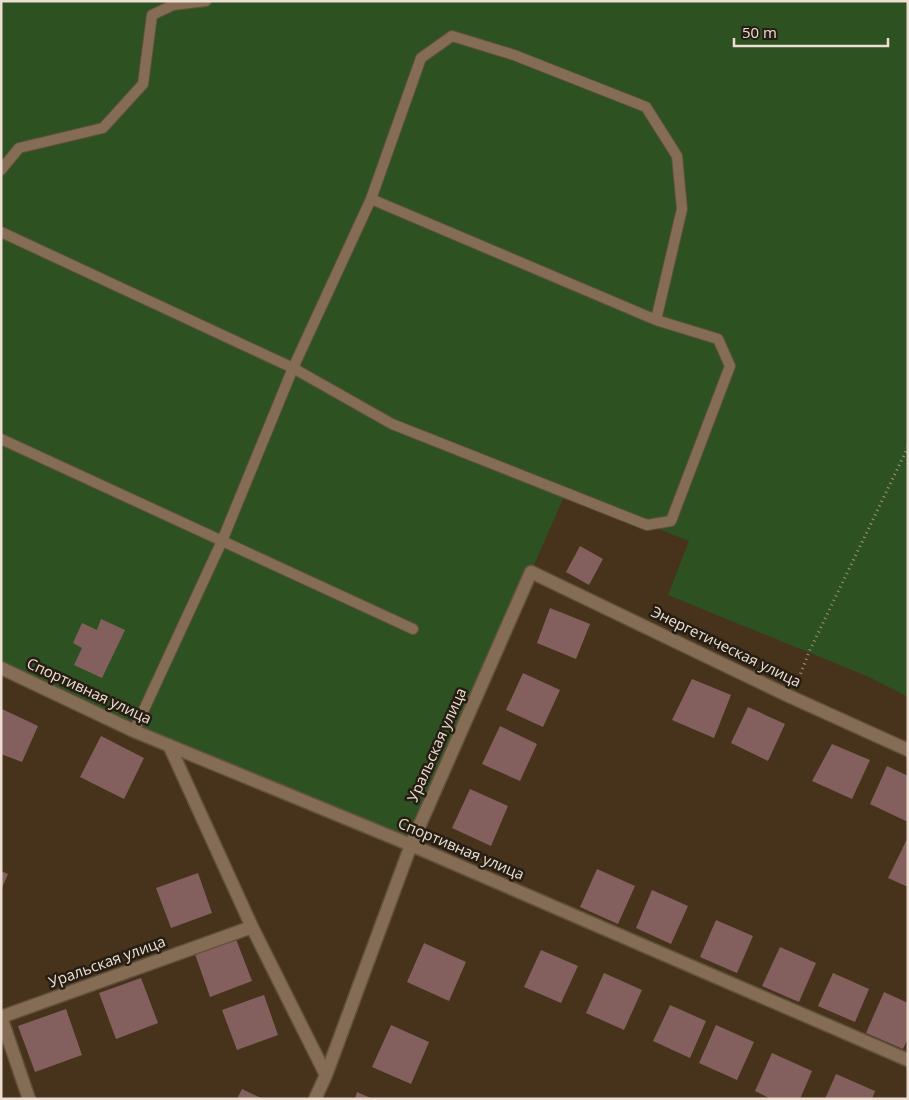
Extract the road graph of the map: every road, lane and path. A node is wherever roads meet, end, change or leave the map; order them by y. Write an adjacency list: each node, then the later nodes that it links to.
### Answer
1 (206, 1): 2 (lane)
2 (1, 170)
3 (371, 199): 5 (lane); 5 (lane); 6 (lane)
4 (1, 232): 6 (lane)
5 (656, 320): 6 (lane)
6 (293, 368): 9 (lane)
7 (1, 439): 9 (lane)
8 (908, 447): 13 (path)
9 (222, 541): 11 (lane); 14 (lane)
10 (531, 572): 13 (street, Энергетическая улица); 17 (street, Уральская улица)
11 (413, 629)
12 (1, 668): 14 (street, Спортивная улица)
13 (791, 697): 16 (street, Энергетическая улица)
14 (134, 731): 15 (street, Спортивная улица)
15 (169, 745): 17 (street, Спортивная улица); 18 (street)
16 (908, 750)
17 (411, 845): 20 (street, Спортивная улица); 21 (street, Уральская улица)
18 (252, 927): 19 (street, Уральская улица); 21 (street)
19 (1, 1017): 22 (street)
20 (908, 1060)
21 (326, 1075): 23 (street, Уральская улица)
22 (29, 1099)
23 (315, 1099)

